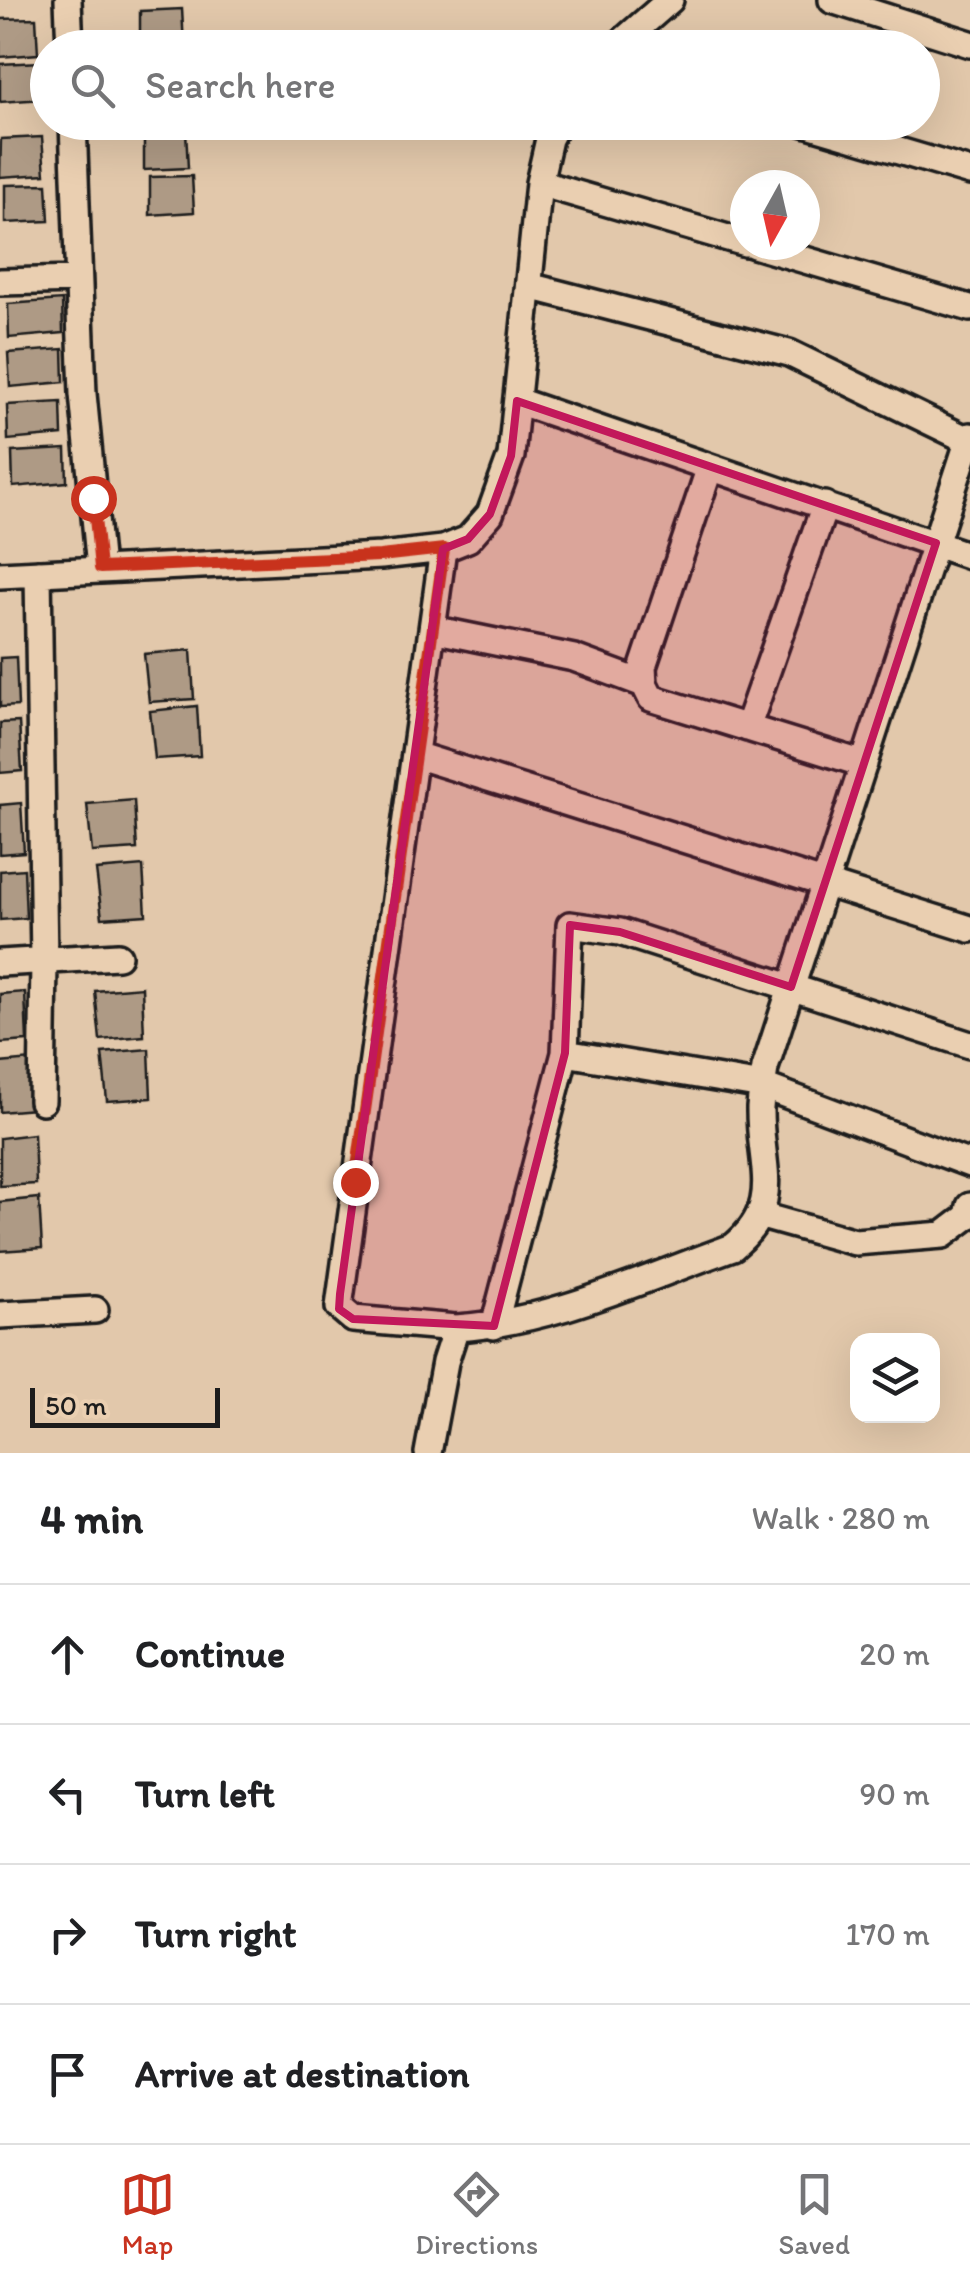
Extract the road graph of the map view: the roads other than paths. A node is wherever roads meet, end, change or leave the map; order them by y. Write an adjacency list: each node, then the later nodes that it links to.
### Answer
1 (68, 0): 4 (street)
2 (670, 0): 5 (street)
3 (832, 0): 6 (street)
4 (69, 30)
5 (636, 30)
6 (926, 30)
7 (940, 34): 8 (street)
8 (970, 44)
9 (74, 140): 16 (street)
10 (549, 140): 13 (street)
11 (862, 140): 12 (street)
12 (970, 172)
13 (539, 183): 14 (street); 18 (street)
14 (730, 238)
15 (805, 260): 19 (street)
16 (78, 280): 17 (street); 27 (street)
17 (0, 282)
18 (529, 286): 20 (street); 21 (street)
19 (970, 308)
20 (516, 402): 22 (street); 25 (street)
21 (970, 439): 24 (street)
22 (710, 466): 23 (street); 31 (street)
23 (825, 505): 24 (street); 32 (street)
24 (936, 543): 26 (street); 34 (street)
25 (444, 549): 27 (street); 30 (street)
26 (970, 556)
27 (100, 568): 28 (street)
28 (38, 574): 29 (street); 38 (street)
29 (0, 575)
30 (432, 629): 31 (street); 33 (street)
31 (644, 684): 32 (street)
32 (748, 728): 34 (street)
33 (414, 755): 35 (street); 51 (street)
34 (864, 764): 35 (street)
35 (825, 883): 36 (street); 40 (street)
36 (970, 929)
37 (118, 956): 38 (street)
38 (44, 962): 39 (street); 44 (street)
39 (0, 963)
40 (791, 987): 41 (street); 42 (street); 43 (street)
41 (970, 1044)
42 (566, 1053): 43 (street); 50 (street)
43 (763, 1086): 45 (street); 47 (street)
44 (42, 1102)
45 (970, 1164)
46 (970, 1206): 47 (street)
47 (762, 1216): 50 (street)
48 (95, 1310): 49 (street)
49 (0, 1314)
50 (494, 1326): 51 (street)
51 (456, 1328): 52 (street)
52 (428, 1453)

